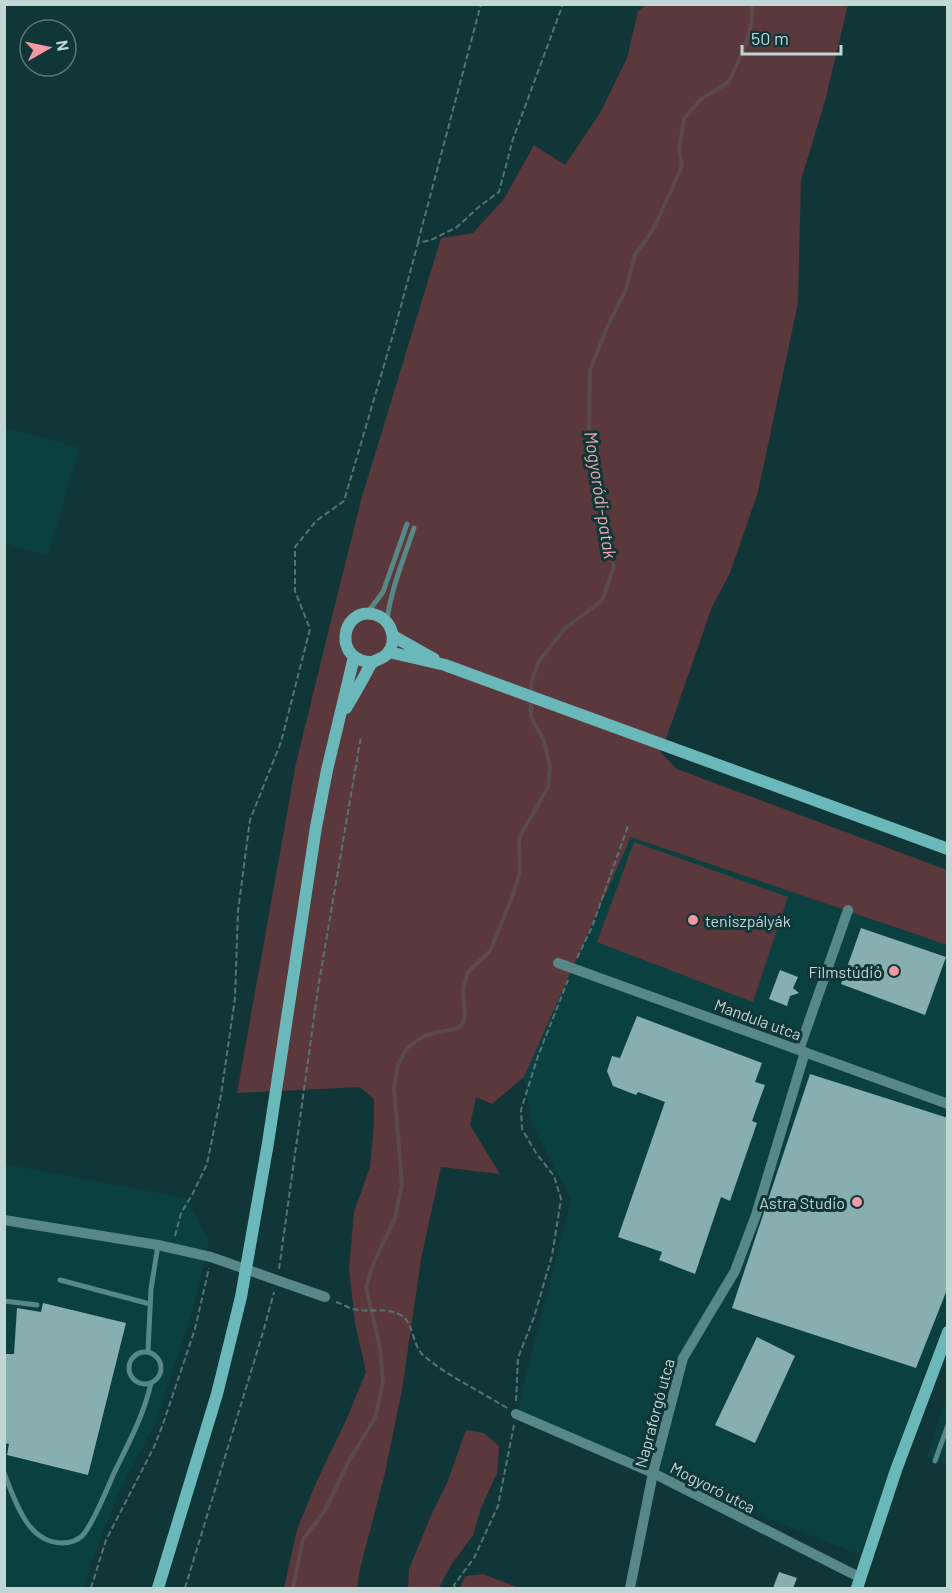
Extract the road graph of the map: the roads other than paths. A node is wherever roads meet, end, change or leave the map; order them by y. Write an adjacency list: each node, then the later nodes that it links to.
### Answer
1 (407, 524): 3 (lane)
2 (414, 528): 4 (lane)
3 (366, 614): 4 (main road); 7 (main road)
4 (387, 622): 5 (main road)
5 (393, 636): 6 (main road); 9 (main road)
6 (389, 652): 8 (main road); 9 (main road)
7 (354, 657): 8 (main road); 10 (main road)
8 (372, 662): 10 (main road)
9 (445, 665): 11 (main road)
10 (340, 719): 18 (main road)
11 (948, 849)
12 (848, 910): 14 (street, Napraforgó utca)
13 (558, 963): 14 (street, Mandula utca)
14 (802, 1051): 15 (street, Mandula utca); 31 (street, Napraforgó utca)
15 (948, 1104)
16 (4, 1220): 17 (street)
17 (158, 1245): 18 (street); 22 (lane)
18 (247, 1269): 20 (street); 33 (main road)
19 (60, 1280): 22 (lane)
20 (325, 1297)
21 (4, 1301): 23 (lane)
22 (150, 1304): 25 (lane)
23 (37, 1305)
24 (948, 1332): 32 (main road)
25 (148, 1351): 26 (lane); 26 (lane)
26 (151, 1383): 30 (lane)
27 (516, 1414): 31 (street, Mogyoró utca)
28 (948, 1425): 29 (lane)
29 (935, 1461)
30 (4, 1473)
31 (653, 1473): 32 (street, Mogyoró utca); 34 (street, Napraforgó utca)
32 (859, 1583)
33 (158, 1588)
34 (630, 1588)

